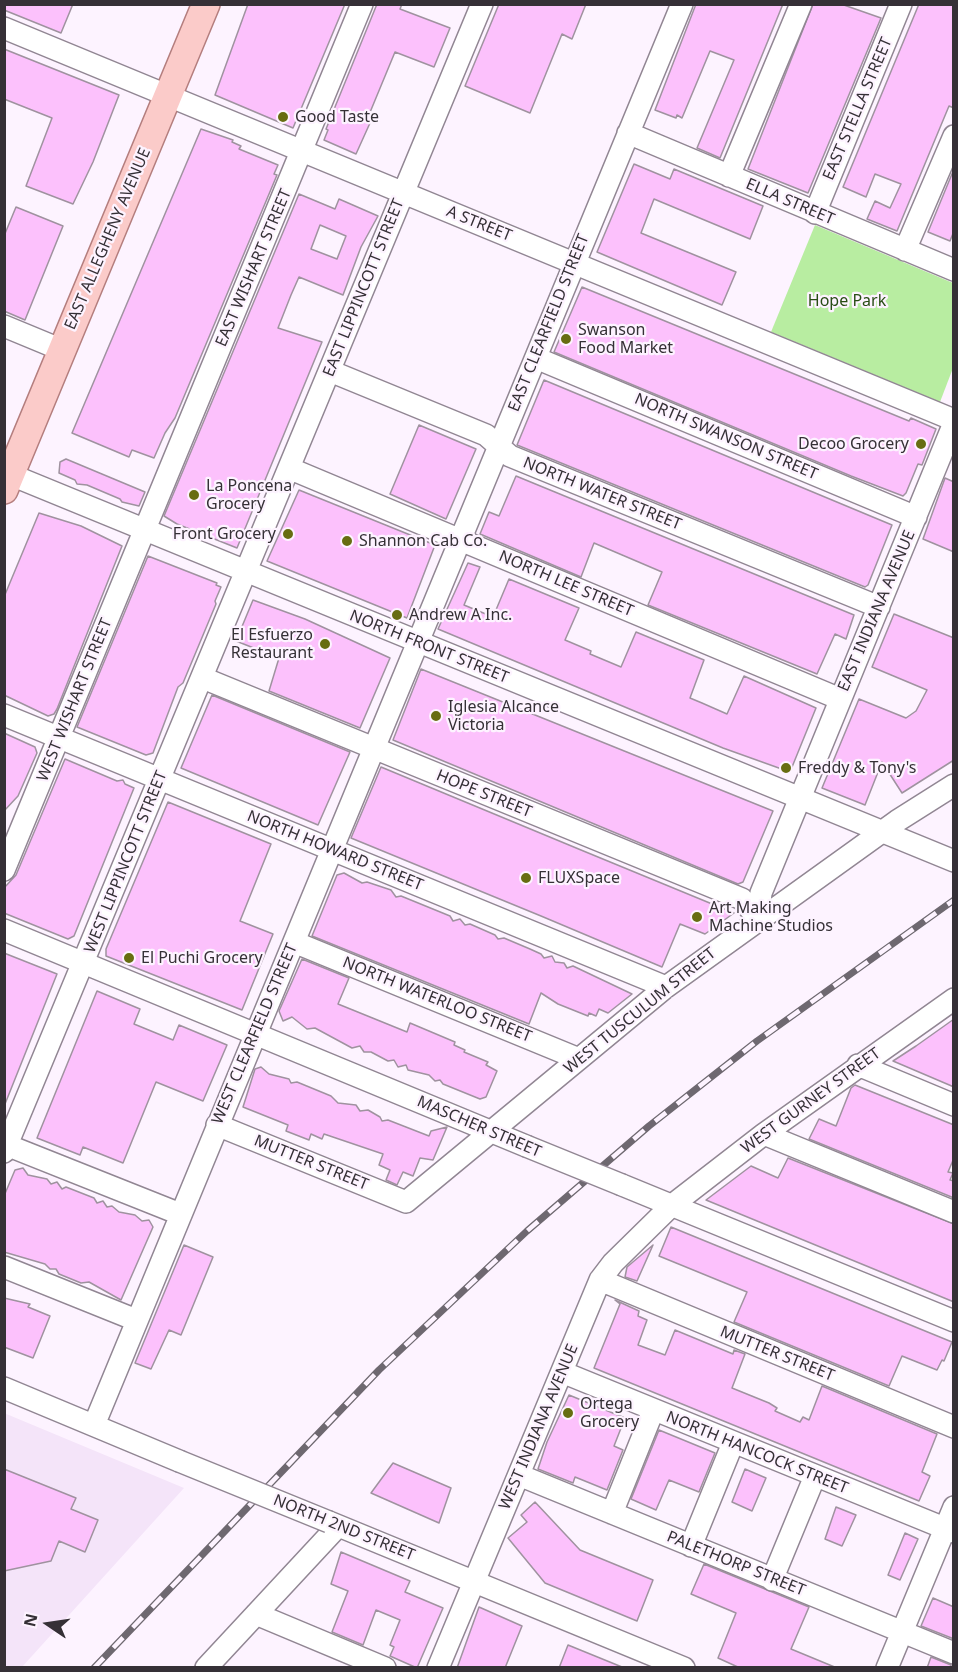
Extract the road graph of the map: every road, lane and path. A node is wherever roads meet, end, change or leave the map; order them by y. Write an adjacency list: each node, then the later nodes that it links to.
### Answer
1 (206, 4): 8 (main road, EAST ALLEGHENY AVENUE)
2 (362, 4): 11 (street, EAST WISHART STREET)
3 (682, 4): 9 (street, EAST CLEARFIELD STREET)
4 (801, 4): 12 (street)
5 (902, 4): 14 (street, EAST STELLA STREET)
6 (476, 6): 13 (street, EAST LIPPINCOTT STREET)
7 (4, 28): 8 (street, A STREET)
8 (168, 96): 11 (street, A STREET); 19 (main road, EAST ALLEGHENY AVENUE)
9 (628, 133): 12 (street, ELLA STREET); 16 (street, EAST CLEARFIELD STREET)
10 (954, 136): 15 (street)
11 (302, 152): 13 (street, A STREET); 27 (street, EAST WISHART STREET)
12 (729, 176): 14 (street, ELLA STREET)
13 (403, 193): 16 (street, A STREET); 21 (street, EAST LIPPINCOTT STREET)
14 (815, 213): 15 (street, ELLA STREET)
15 (905, 250): 17 (street, ELLA STREET)
16 (574, 263): 20 (street, EAST CLEARFIELD STREET); 22 (street, A STREET)
17 (954, 270)
18 (4, 326): 19 (street)
19 (62, 350): 25 (main road, EAST ALLEGHENY AVENUE)
20 (536, 358): 23 (street, EAST CLEARFIELD STREET); 26 (street, NORTH SWANSON STREET)
21 (330, 371): 23 (street, NORTH WATER STREET); 24 (street, EAST LIPPINCOTT STREET)
22 (954, 421): 26 (street, EAST INDIANA AVENUE)
23 (498, 447): 28 (street, EAST CLEARFIELD STREET); 30 (street, NORTH WATER STREET)
24 (291, 469): 28 (street, NORTH LEE STREET); 29 (street, EAST LIPPINCOTT STREET)
25 (7, 479): 27 (street, NORTH FRONT STREET)
26 (916, 517): 30 (street, EAST INDIANA AVENUE)
27 (144, 531): 29 (street, NORTH FRONT STREET); 35 (street, WEST WISHART STREET)
28 (460, 539): 31 (street, EAST CLEARFIELD STREET); 33 (street, NORTH LEE STREET)
29 (247, 572): 31 (street, NORTH FRONT STREET); 32 (street, WEST LIPPINCOTT STREET)
30 (879, 607): 33 (street, EAST INDIANA AVENUE)
31 (416, 642): 36 (street, WEST CLEARFIELD STREET); 39 (street, NORTH FRONT STREET)
32 (203, 678): 36 (street, HOPE STREET); 37 (street, WEST LIPPINCOTT STREET)
33 (840, 699): 39 (street, EAST INDIANA AVENUE)
34 (4, 715): 35 (street, NORTH HOWARD STREET)
35 (60, 738): 37 (street, NORTH HOWARD STREET); 43 (street, WEST WISHART STREET)
36 (373, 749): 41 (street, WEST CLEARFIELD STREET); 44 (street, HOPE STREET)
37 (160, 780): 41 (street, NORTH HOWARD STREET); 47 (street, WEST LIPPINCOTT STREET)
38 (954, 785): 40 (street, WEST TUSCULUM STREET)
39 (800, 799): 40 (street, NORTH FRONT STREET); 44 (street)
40 (884, 832): 42 (street, NORTH FRONT STREET); 44 (street, WEST TUSCULUM STREET)
41 (332, 850): 46 (street, WEST CLEARFIELD STREET); 48 (street, NORTH HOWARD STREET)
42 (954, 861)
43 (4, 870)
44 (758, 919): 48 (street, WEST TUSCULUM STREET)
45 (4, 930): 47 (street, MASCHER STREET)
46 (294, 942): 50 (street, WEST CLEARFIELD STREET); 51 (street, NORTH WATERLOO STREET)
47 (84, 964): 50 (street, MASCHER STREET); 57 (street, WEST LIPPINCOTT STREET)
48 (666, 987): 51 (street, WEST TUSCULUM STREET)
49 (954, 999): 52 (street, WEST GURNEY STREET)
50 (254, 1035): 54 (street, WEST CLEARFIELD STREET); 55 (street, MASCHER STREET)
51 (579, 1059): 55 (street, WEST TUSCULUM STREET)
52 (858, 1065): 53 (street); 56 (street, WEST GURNEY STREET)
53 (954, 1105)
54 (217, 1125): 58 (street, MUTTER STREET); 61 (street, WEST CLEARFIELD STREET)
55 (493, 1132): 58 (street, WEST TUSCULUM STREET); 59 (street, MASCHER STREET, bridge)
56 (764, 1134): 59 (street, WEST GURNEY STREET); 60 (street)
57 (5, 1147): 61 (street)
58 (406, 1202)
59 (671, 1206): 63 (street, WEST INDIANA AVENUE); 65 (street, MASCHER STREET)
60 (954, 1212)
61 (180, 1214): 64 (street, WEST CLEARFIELD STREET)
62 (4, 1267): 64 (street)
63 (600, 1281): 66 (street, WEST INDIANA AVENUE); 70 (street, MUTTER STREET)
64 (136, 1320): 69 (street, WEST CLEARFIELD STREET)
65 (954, 1321)
66 (562, 1372): 68 (street, NORTH HANCOCK STREET); 72 (street, WEST INDIANA AVENUE)
67 (4, 1388): 69 (street, NORTH 2ND STREET)
68 (653, 1411): 71 (street, NORTH HANCOCK STREET); 75 (street)
69 (94, 1425): 76 (street, NORTH 2ND STREET, bridge)
70 (954, 1427)
71 (733, 1443): 73 (street, NORTH HANCOCK STREET); 78 (street)
72 (519, 1475): 75 (street, PALETHORP STREET); 80 (street, WEST INDIANA AVENUE)
73 (815, 1476): 77 (street, NORTH HANCOCK STREET); 79 (street)
74 (954, 1507): 77 (street)
75 (612, 1513): 78 (street, PALETHORP STREET)
76 (333, 1524): 80 (street, NORTH 2ND STREET); 81 (street)
77 (949, 1530): 82 (street)
78 (691, 1546): 79 (street, PALETHORP STREET)
79 (772, 1580): 82 (street, PALETHORP STREET)
80 (475, 1581): 86 (street, WEST INDIANA AVENUE); 87 (street, NORTH 2ND STREET)
81 (256, 1614): 84 (street); 85 (street)
82 (902, 1632): 83 (street, PALETHORP STREET); 88 (street)
83 (954, 1653)
84 (206, 1668)
85 (385, 1668)
86 (438, 1668)
87 (684, 1668)
88 (887, 1668)

